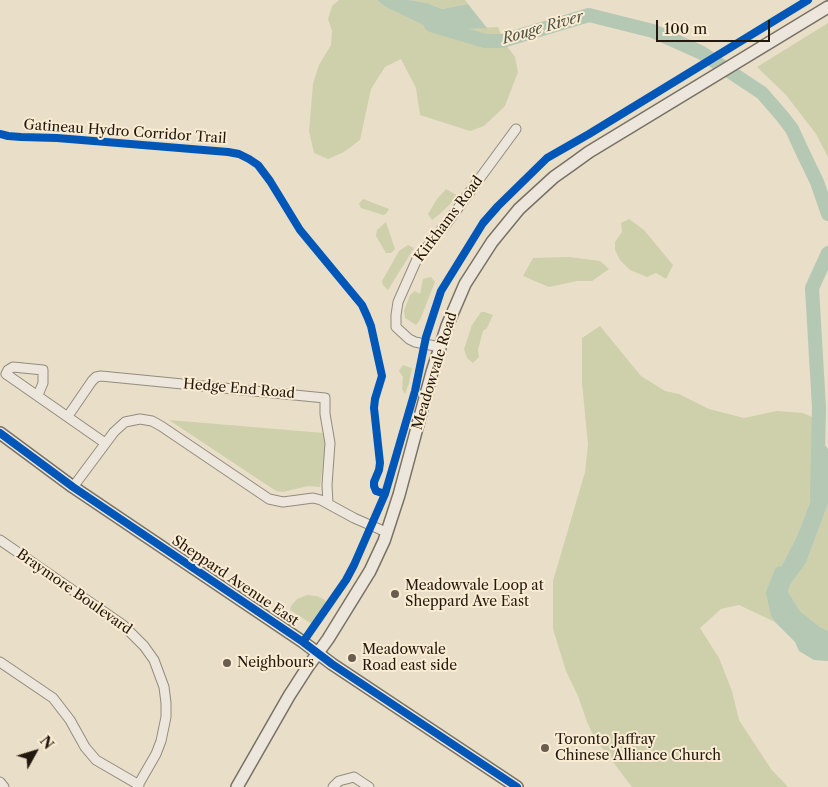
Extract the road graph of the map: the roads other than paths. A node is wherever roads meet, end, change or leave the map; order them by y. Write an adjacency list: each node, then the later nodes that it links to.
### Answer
1 (828, 7): 3 (main road, Meadowvale Road)
2 (516, 129): 3 (street, Kirkhams Road)
3 (440, 347): 12 (main road, Meadowvale Road)
4 (38, 395): 5 (street)
5 (68, 416): 8 (street); 11 (street, Hedge End Road)
6 (0, 433): 9 (main road, Sheppard Avenue East)
7 (0, 440): 9 (main road, Sheppard Avenue East)
8 (105, 443): 10 (street); 11 (street)
9 (39, 463): 10 (main road, Sheppard Avenue East)
10 (73, 487): 14 (main road, Sheppard Avenue East)
11 (328, 503): 12 (street)
12 (386, 532): 14 (main road, Meadowvale Road)
13 (0, 540): 17 (street, Braymore Boulevard)
14 (318, 654): 19 (main road, Meadowvale Road); 22 (main road, Sheppard Avenue East)
15 (0, 662): 17 (street)
16 (0, 782): 18 (street)
17 (138, 786)
18 (4, 787)
19 (237, 787)
20 (333, 787): 21 (street)
21 (369, 787)
22 (517, 787)

